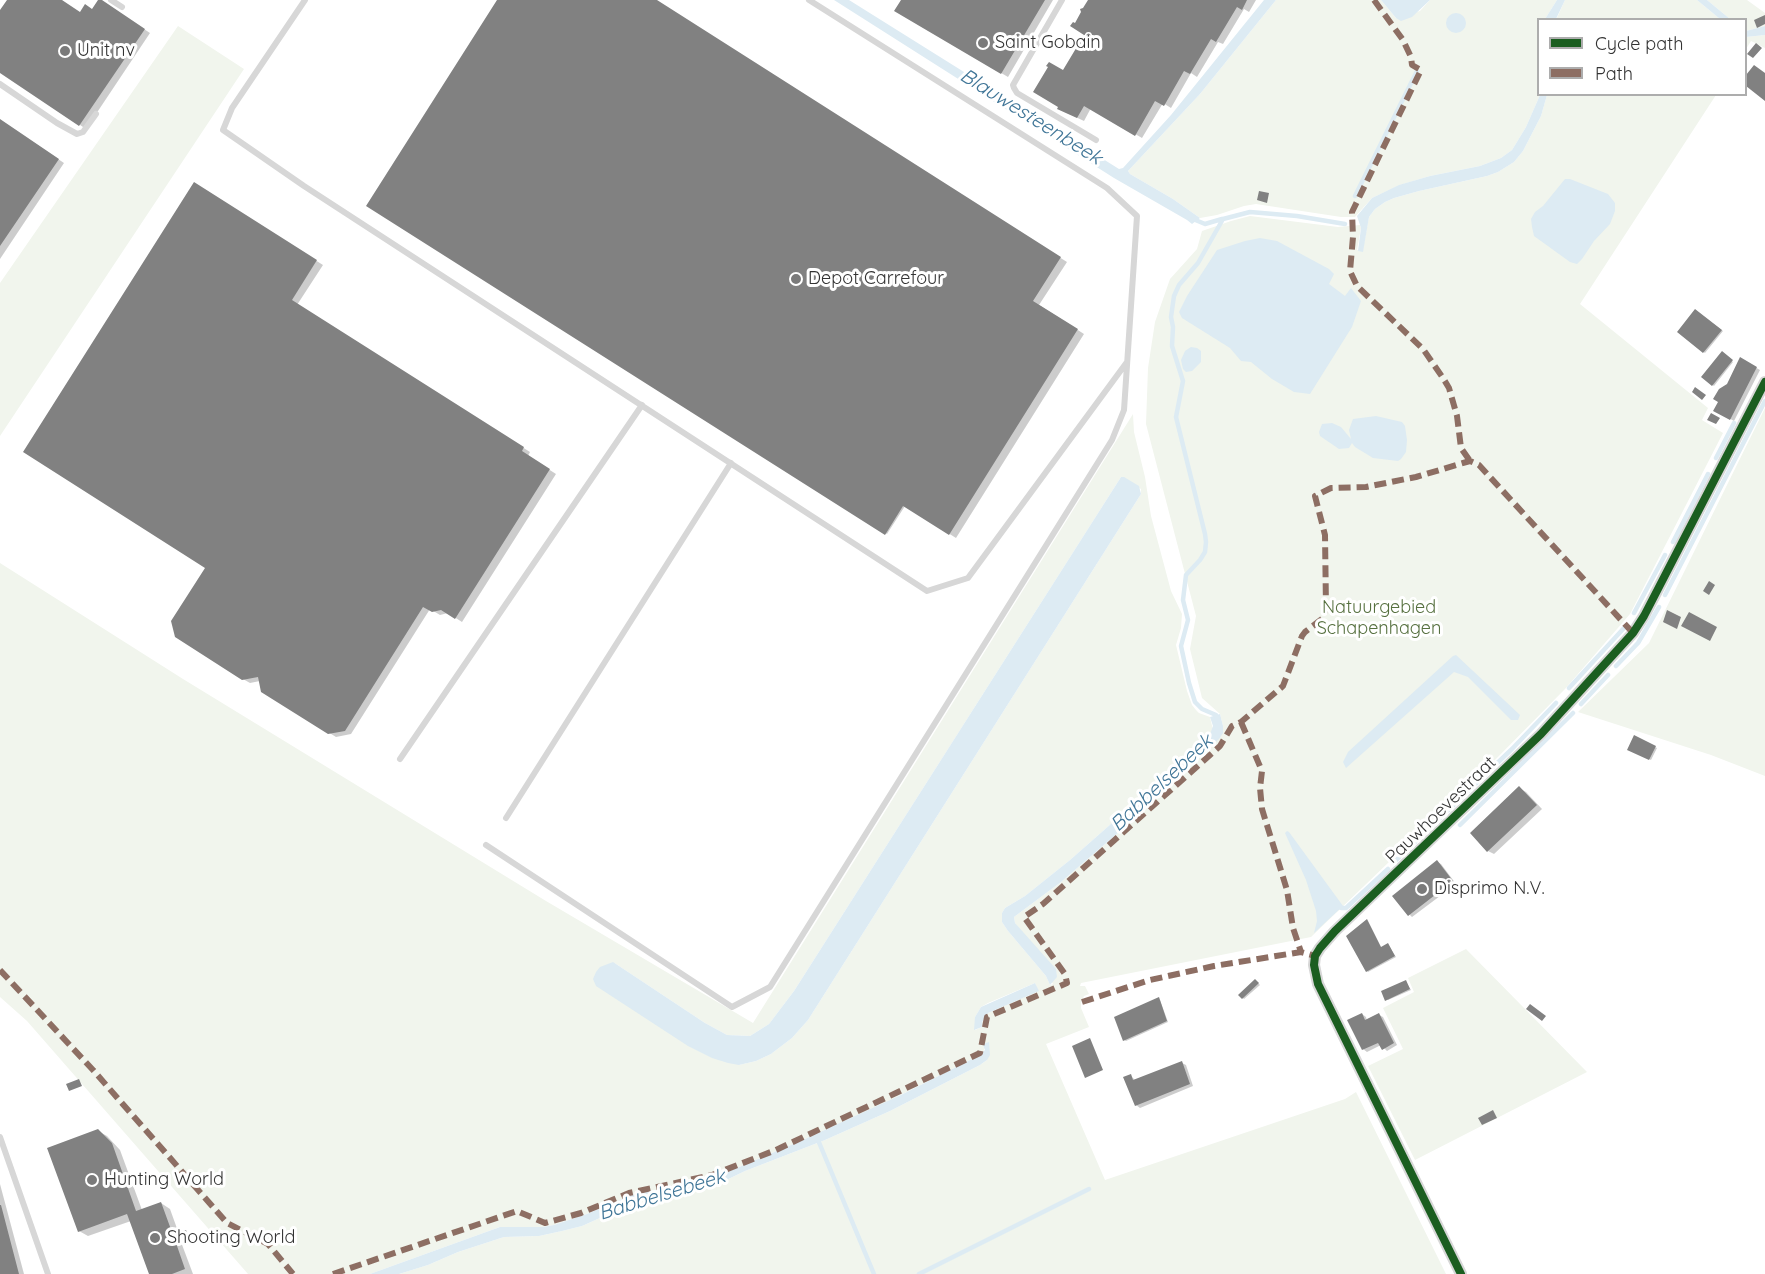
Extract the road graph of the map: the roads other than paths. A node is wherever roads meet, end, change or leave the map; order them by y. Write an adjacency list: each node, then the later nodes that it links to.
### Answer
1 (111, 0): 5 (lane)
2 (305, 0): 11 (lane)
3 (809, 0): 9 (lane)
4 (1062, 0): 8 (lane)
5 (122, 7)
6 (0, 84): 7 (lane)
7 (96, 114)
8 (1096, 140)
9 (1127, 362): 12 (lane); 15 (lane)
10 (1765, 382): 18 (street, Pauwhoevestraat)
11 (642, 405): 12 (lane); 13 (lane)
12 (731, 463): 14 (lane)
13 (400, 759)
14 (506, 818)
15 (486, 845)
16 (0, 1137): 17 (lane)
17 (48, 1274)
18 (1461, 1274)

